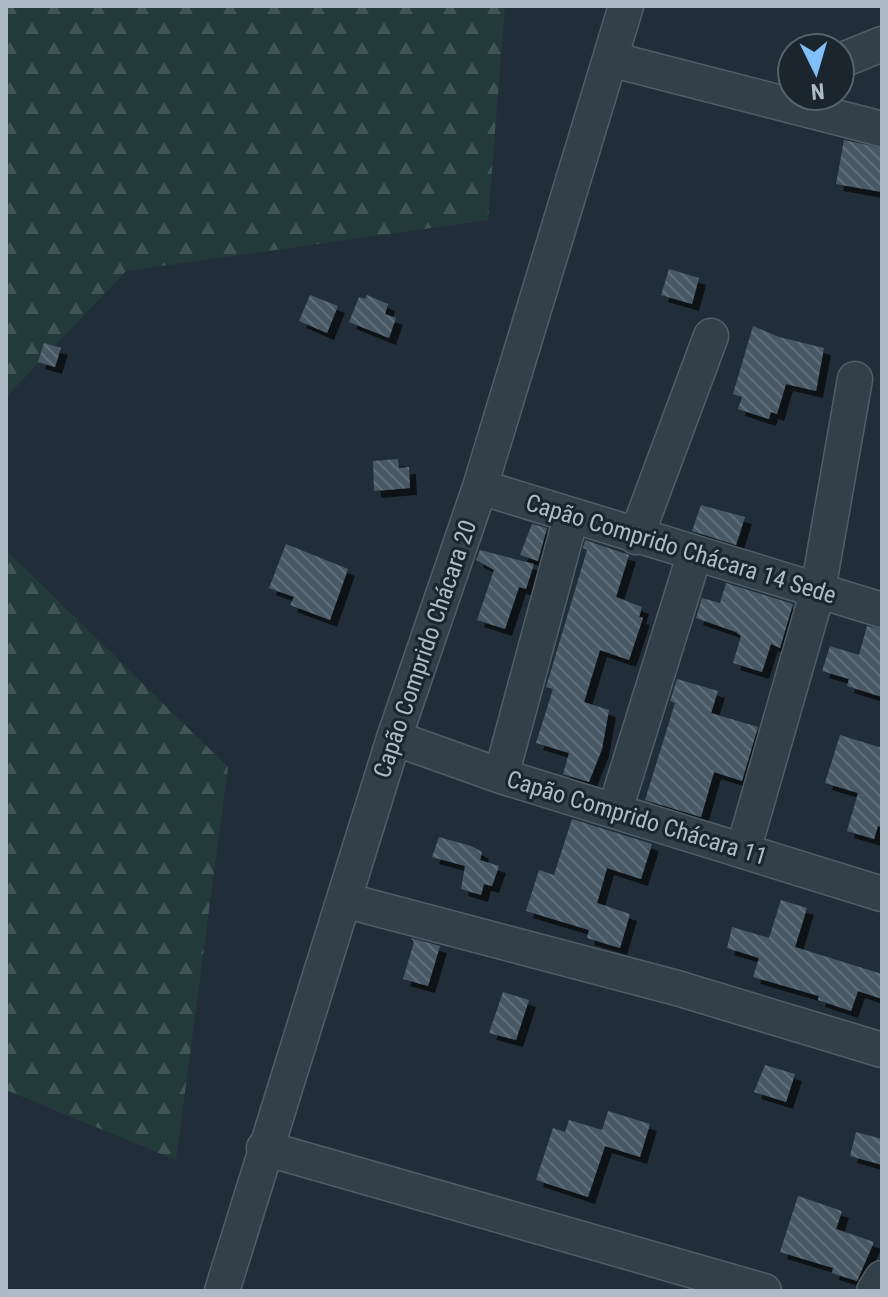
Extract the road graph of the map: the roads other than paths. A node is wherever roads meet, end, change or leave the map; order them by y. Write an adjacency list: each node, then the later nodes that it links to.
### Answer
1 (626, 6): 4 (street, Capão Comprido Chácara 20)
2 (882, 44): 3 (street)
3 (856, 55)
4 (610, 59): 5 (street); 10 (street, Capão Comprido Chácara 20)
5 (776, 93)
6 (834, 112): 7 (street)
7 (882, 129)
8 (711, 336): 12 (street)
9 (855, 379): 14 (street)
10 (480, 487): 11 (street, Capão Comprido Chácara 14 Sede); 16 (street, Capão Comprido Chácara 20)
11 (571, 517): 12 (street, Capão Comprido Chácara 14 Sede); 17 (street)
12 (636, 537): 13 (street, Capão Comprido Chácara 14 Sede)
13 (694, 556): 14 (street, Capão Comprido Chácara 14 Sede); 18 (street)
14 (818, 590): 15 (street, Capão Comprido Chácara 14 Sede); 19 (street)
15 (882, 610)
16 (394, 738): 17 (street, Capão Comprido Chácara 11); 21 (street, Capão Comprido Chácara 20)
17 (501, 776): 18 (street, Capão Comprido Chácara 11)
18 (615, 810): 19 (street, Capão Comprido Chácara 11)
19 (743, 851): 20 (street, Capão Comprido Chácara 11)
20 (882, 894)
21 (344, 900): 22 (street); 23 (street, Capão Comprido Chácara 20)
22 (882, 1050)
23 (264, 1148): 25 (street, Capão Comprido Chácara 20); 26 (street)
24 (882, 1278): 27 (street)
25 (222, 1291)
26 (764, 1291)
27 (874, 1291)

